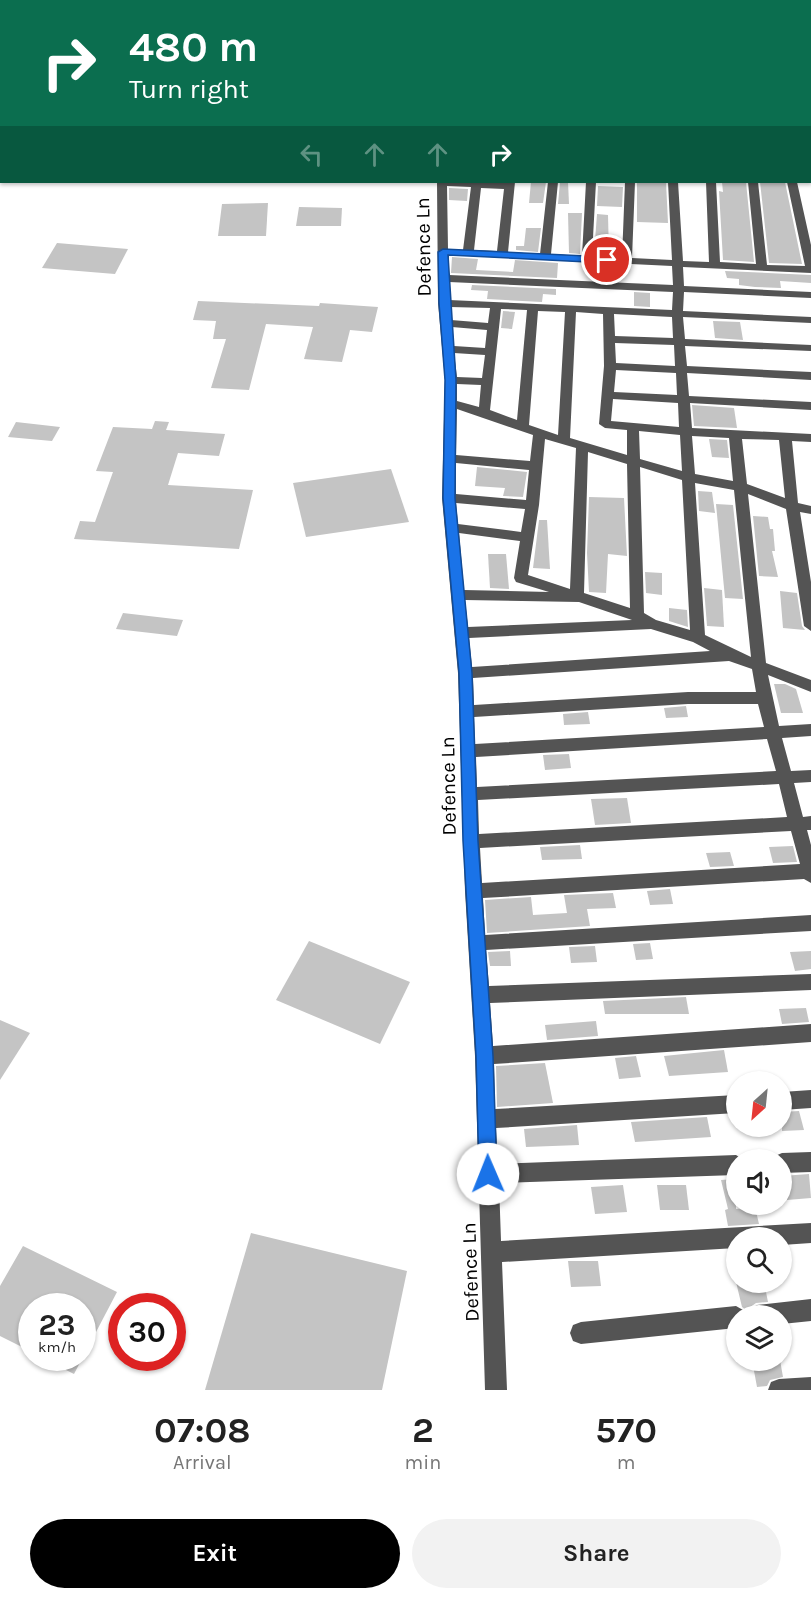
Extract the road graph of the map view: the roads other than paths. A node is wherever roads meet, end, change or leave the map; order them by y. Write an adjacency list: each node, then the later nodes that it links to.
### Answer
1 (442, 183): 12 (street, Defence Ln)
2 (459, 183): 10 (street)
3 (553, 183): 15 (street)
4 (591, 183): 16 (street)
5 (630, 183): 17 (street)
6 (673, 183): 18 (street)
7 (711, 183): 19 (street)
8 (753, 183): 20 (street)
9 (792, 183): 21 (street)
10 (476, 184): 11 (street); 13 (street)
11 (510, 184): 14 (street)
12 (443, 252): 13 (street); 22 (street, Defence Ln)
13 (468, 253): 14 (street)
14 (502, 255): 15 (street)
15 (545, 257): 16 (street)
16 (587, 259): 17 (street)
17 (627, 261): 18 (street)
18 (677, 263): 19 (street); 23 (street)
19 (716, 265): 20 (street)
20 (762, 267): 21 (street)
21 (811, 269)
22 (443, 278): 23 (street); 25 (street, Defence Ln)
23 (679, 288): 24 (street); 30 (street)
24 (811, 295)
25 (444, 303): 26 (street); 32 (street, Defence Ln)
26 (495, 304): 27 (street); 33 (street)
27 (533, 307): 28 (street); 49 (street)
28 (571, 309): 29 (street); 56 (street)
29 (608, 310): 30 (street); 34 (street)
30 (677, 315): 31 (street); 35 (street)
31 (811, 320)
32 (446, 324): 33 (street); 37 (street, Defence Ln)
33 (493, 327): 38 (street)
34 (609, 339): 35 (street); 39 (street)
35 (681, 342): 36 (street); 40 (street)
36 (811, 348)
37 (448, 349): 38 (street); 42 (street, Defence Ln)
38 (491, 352): 43 (street)
39 (610, 366): 40 (street); 44 (street)
40 (681, 370): 41 (street); 45 (street)
41 (811, 376)
42 (451, 380): 43 (street); 46 (street, Defence Ln)
43 (489, 382): 48 (street)
44 (609, 395): 45 (street); 50 (street)
45 (682, 401): 47 (street); 51 (street)
46 (450, 403): 48 (street); 58 (street, Defence Ln)
47 (811, 406)
48 (484, 412): 49 (street)
49 (523, 427): 52 (street)
50 (633, 429): 51 (street); 59 (street)
51 (686, 432): 53 (street); 61 (street)
52 (539, 433): 56 (street); 60 (street)
53 (735, 435): 54 (street); 62 (street)
54 (785, 437): 55 (street); 65 (street)
55 (811, 438)
56 (564, 440): 57 (street)
57 (582, 444): 59 (street); 70 (street)
58 (448, 458): 60 (street); 63 (street, Defence Ln)
59 (632, 460): 61 (street); 71 (street)
60 (535, 465): 64 (street)
61 (687, 477): 62 (street); 75 (street)
62 (738, 486): 65 (street); 77 (street)
63 (449, 498): 64 (street); 67 (street, Defence Ln)
64 (532, 505): 68 (street)
65 (792, 506): 66 (street); 73 (street)
66 (811, 510)
67 (452, 528): 68 (street); 69 (street, Defence Ln)
68 (527, 537): 70 (street)
69 (457, 596): 70 (street); 74 (street, Defence Ln)
70 (577, 598): 71 (street)
71 (636, 616): 72 (street)
72 (651, 624): 74 (street); 75 (street)
73 (811, 626)
74 (461, 633): 78 (street, Defence Ln)
75 (698, 638): 76 (street)
76 (730, 655): 77 (street); 78 (street)
77 (759, 666): 79 (street); 80 (street)
78 (465, 673): 81 (street, Defence Ln)
79 (811, 686)
80 (764, 698): 81 (street); 83 (street)
81 (467, 711): 84 (street, Defence Ln)
82 (811, 730): 83 (street)
83 (773, 733): 84 (street); 86 (street)
84 (469, 750): 87 (street, Defence Ln)
85 (811, 776): 86 (street)
86 (784, 777): 87 (street); 88 (street)
87 (471, 794): 89 (street, Defence Ln)
88 (804, 824): 89 (street); 90 (street)
89 (471, 841): 91 (street, Defence Ln)
90 (811, 873): 91 (street)
91 (473, 891): 93 (street, Defence Ln)
92 (811, 923): 93 (street)
93 (477, 943): 95 (street, Defence Ln)
94 (811, 982): 95 (street)
95 (481, 995): 97 (street, Defence Ln)
96 (811, 1033): 97 (street)
97 (484, 1056): 101 (street, Defence Ln)
98 (811, 1099): 99 (street)
99 (792, 1100)
100 (726, 1105): 101 (street)
101 (487, 1119): 105 (street, Defence Ln)
102 (811, 1162): 103 (street)
103 (792, 1163)
104 (726, 1165): 105 (street)
105 (488, 1174): 107 (street, Defence Ln)
106 (811, 1233): 107 (street)
107 (491, 1252): 113 (street, Defence Ln)
108 (811, 1310): 109 (street)
109 (792, 1312)
110 (726, 1318): 111 (street)
111 (581, 1333)
112 (811, 1388): 114 (street)
113 (496, 1390)
114 (779, 1390)

